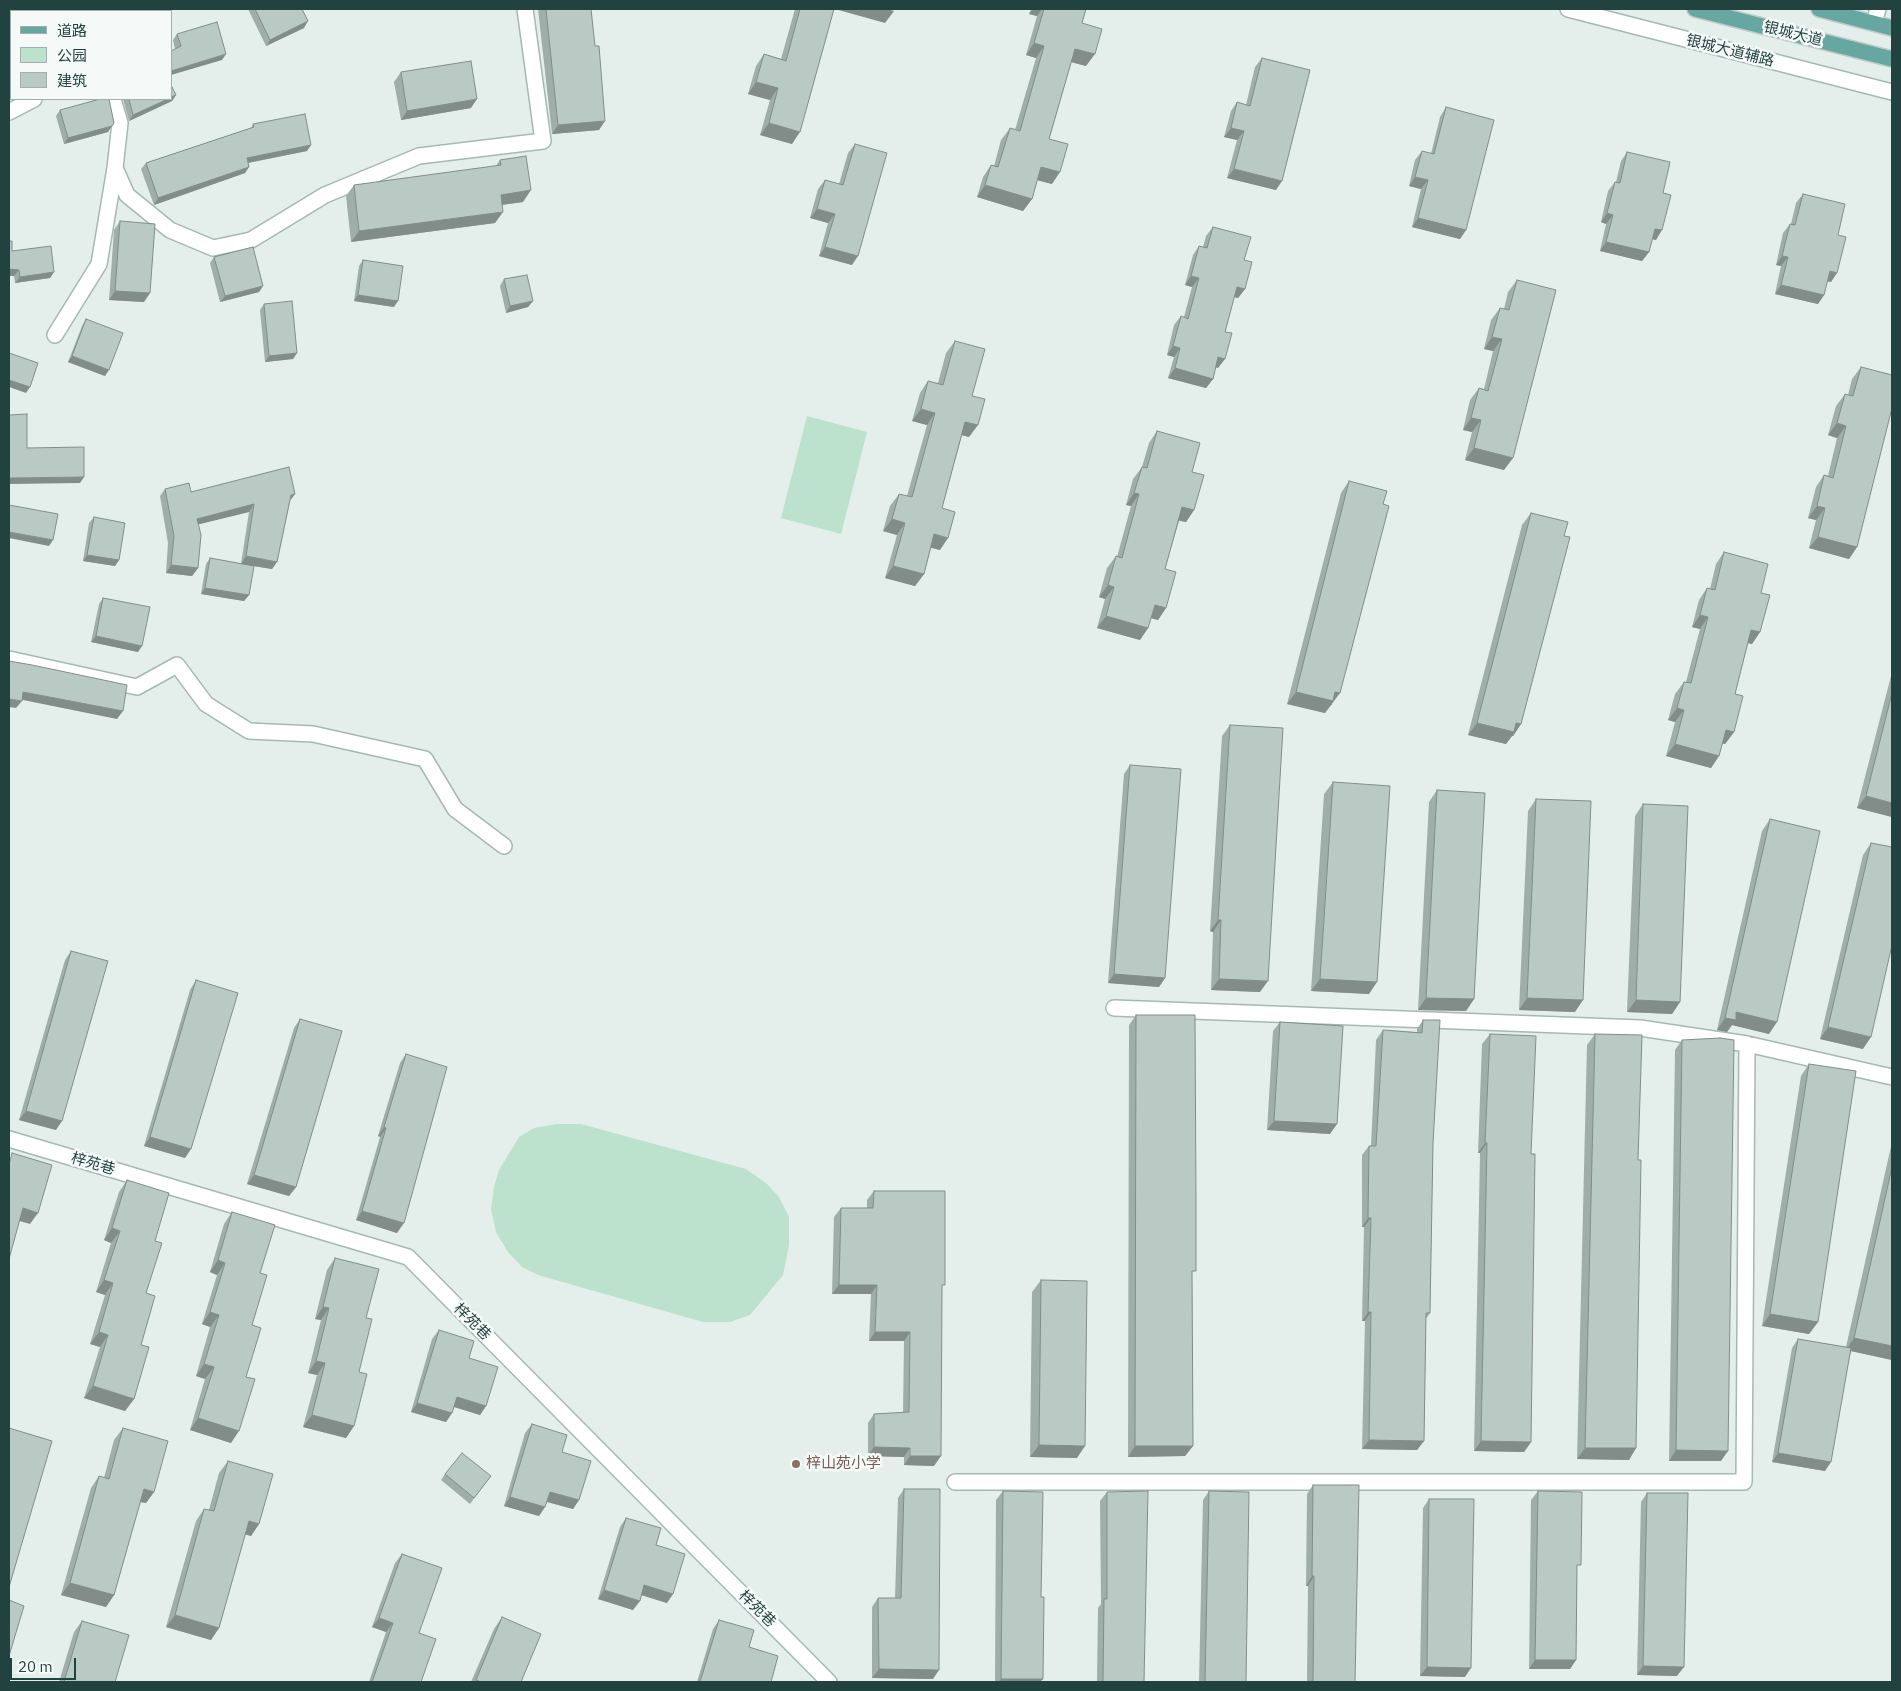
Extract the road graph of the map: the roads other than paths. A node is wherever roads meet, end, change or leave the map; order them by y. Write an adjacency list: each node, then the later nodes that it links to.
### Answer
1 (525, 9): 12 (street)
2 (1568, 9): 8 (street, 银城大道辅路)
3 (1695, 9): 7 (main road, 银城大道)
4 (1819, 9): 5 (main road, 银城大道)
5 (1876, 16): 6 (main road, 银城大道)
6 (1892, 28)
7 (1892, 59)
8 (1892, 92)
9 (32, 100): 11 (street)
10 (113, 100): 12 (street)
11 (9, 112)
12 (115, 168): 13 (street)
13 (55, 335)
14 (9, 659): 15 (street)
15 (504, 846)
16 (1114, 1008): 17 (street)
17 (1747, 1044): 18 (street); 20 (street)
18 (1892, 1077)
19 (9, 1139): 21 (street, 梓苑巷)
20 (955, 1482)
21 (829, 1682)

